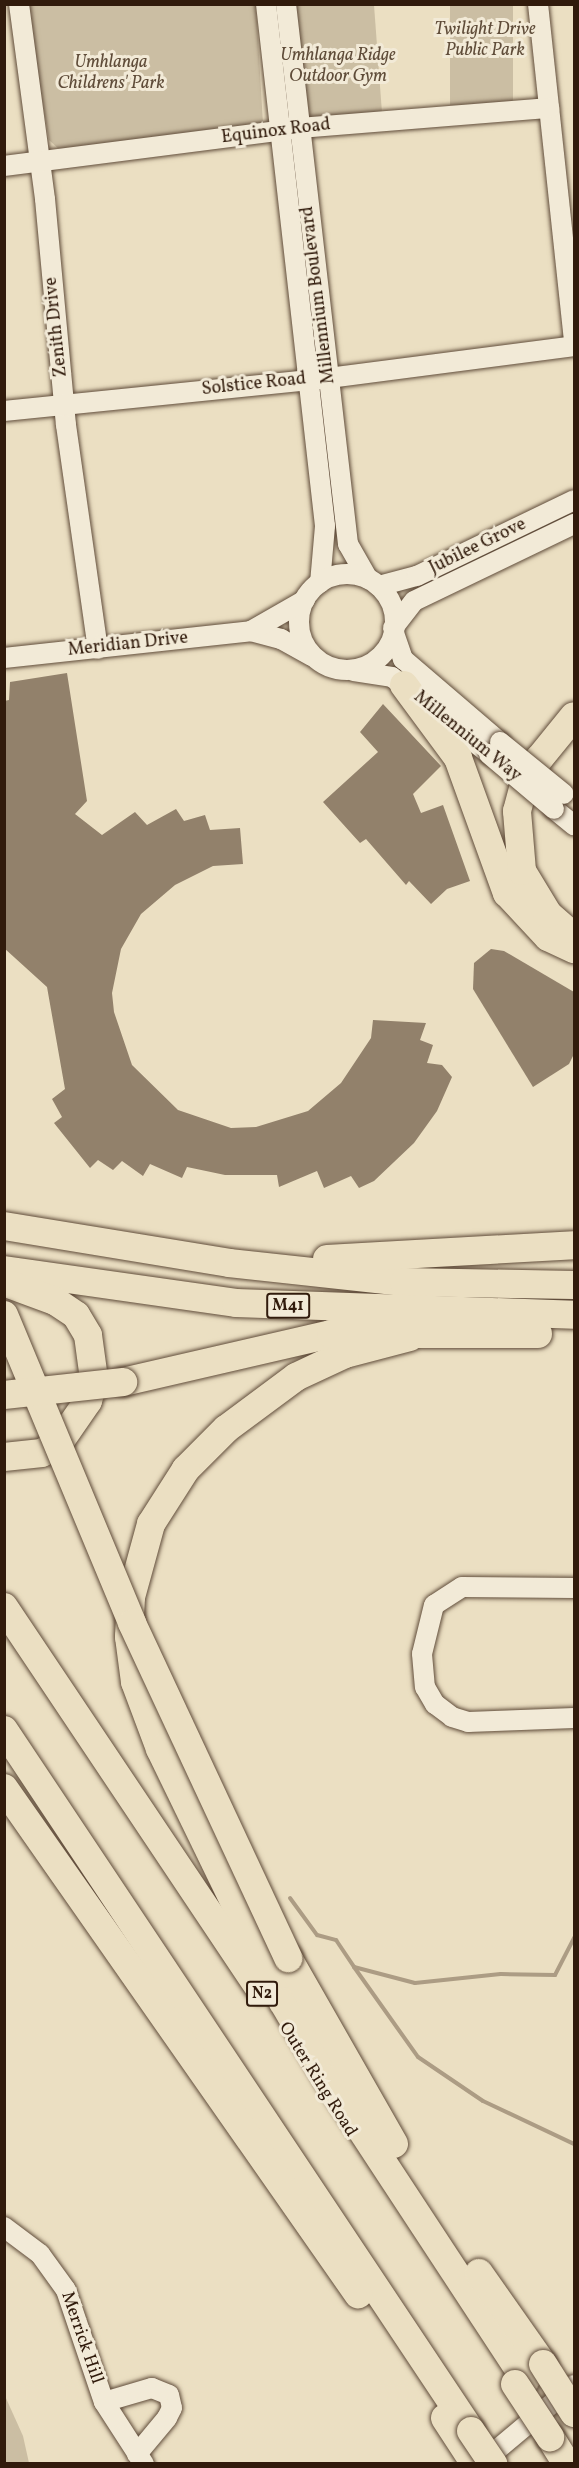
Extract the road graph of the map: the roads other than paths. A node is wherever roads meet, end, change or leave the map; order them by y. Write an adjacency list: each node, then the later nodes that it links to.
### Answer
1 (19, 4): 8 (street, Zenith Drive)
2 (266, 4): 7 (street, Millennium Boulevard)
3 (286, 4): 6 (street, Millennium Boulevard)
4 (538, 4): 5 (street)
5 (549, 108): 6 (street, Equinox Road); 10 (street)
6 (300, 128): 7 (street, Equinox Road); 11 (street, Millennium Boulevard)
7 (280, 131): 8 (street, Equinox Road); 12 (street, Millennium Boulevard)
8 (40, 161): 9 (street, Equinox Road); 13 (street, Zenith Drive)
9 (4, 166)
10 (574, 344): 11 (street, Solstice Road)
11 (329, 378): 12 (street, Solstice Road); 18 (street, Millennium Boulevard)
12 (308, 380): 13 (street, Solstice Road); 17 (street, Millennium Boulevard)
13 (64, 404): 14 (street, Solstice Road); 22 (street, Zenith Drive)
14 (4, 411)
15 (574, 500): 18 (street, Jubilee Grove)
16 (574, 525): 20 (street, Jubilee Grove)
17 (320, 583): 18 (street); 19 (street)
18 (374, 583): 20 (street, Millennium Boulevard)
19 (305, 600): 21 (street, Meridian Drive); 24 (street)
20 (394, 630): 25 (street); 29 (street, Millennium Way)
21 (251, 631): 22 (street, Meridian Drive); 24 (street, Meridian Drive)
22 (98, 649): 23 (street, Meridian Drive)
23 (4, 658)
24 (315, 658): 25 (street)
25 (349, 670): 26 (street, Millennium Way)
26 (404, 686): 29 (street, Millennium Way); 34 (highway)
27 (574, 716): 30 (highway)
28 (574, 740): 30 (highway)
29 (494, 748): 31 (street, Millennium Way, bridge)
30 (539, 759): 33 (highway)
31 (564, 802): 32 (street, Millennium Way)
32 (574, 825)
33 (574, 935)
34 (574, 949)
35 (6, 1226): 37 (highway, M41)
36 (574, 1245): 37 (highway)
37 (229, 1263): 40 (highway, M41)
38 (4, 1270): 42 (highway, M41)
39 (4, 1283): 46 (highway)
40 (574, 1285)
41 (4, 1315): 54 (highway, bridge)
42 (574, 1315)
43 (574, 1333): 44 (highway)
44 (410, 1336): 45 (highway, bridge); 54 (highway, bridge)
45 (4, 1395)
46 (4, 1458)
47 (574, 1588): 49 (street)
48 (4, 1607): 54 (highway, Outer Ring Road / N2)
49 (574, 1718)
50 (4, 1730): 56 (highway)
51 (4, 1759): 56 (highway)
52 (4, 1788): 59 (highway)
53 (4, 2227): 57 (street, Merrick Hill)
54 (528, 2376): 58 (highway, Outer Ring Road / N2, bridge)
55 (574, 2385): 59 (street)
56 (453, 2401): 59 (highway)
57 (104, 2402): 60 (street, Merrick Hill); 60 (street, Merrick Hill)
58 (565, 2433): 62 (highway, Outer Ring Road / N2)
59 (472, 2451): 61 (highway, bridge)
60 (141, 2458)
61 (493, 2463)
62 (567, 2463)

